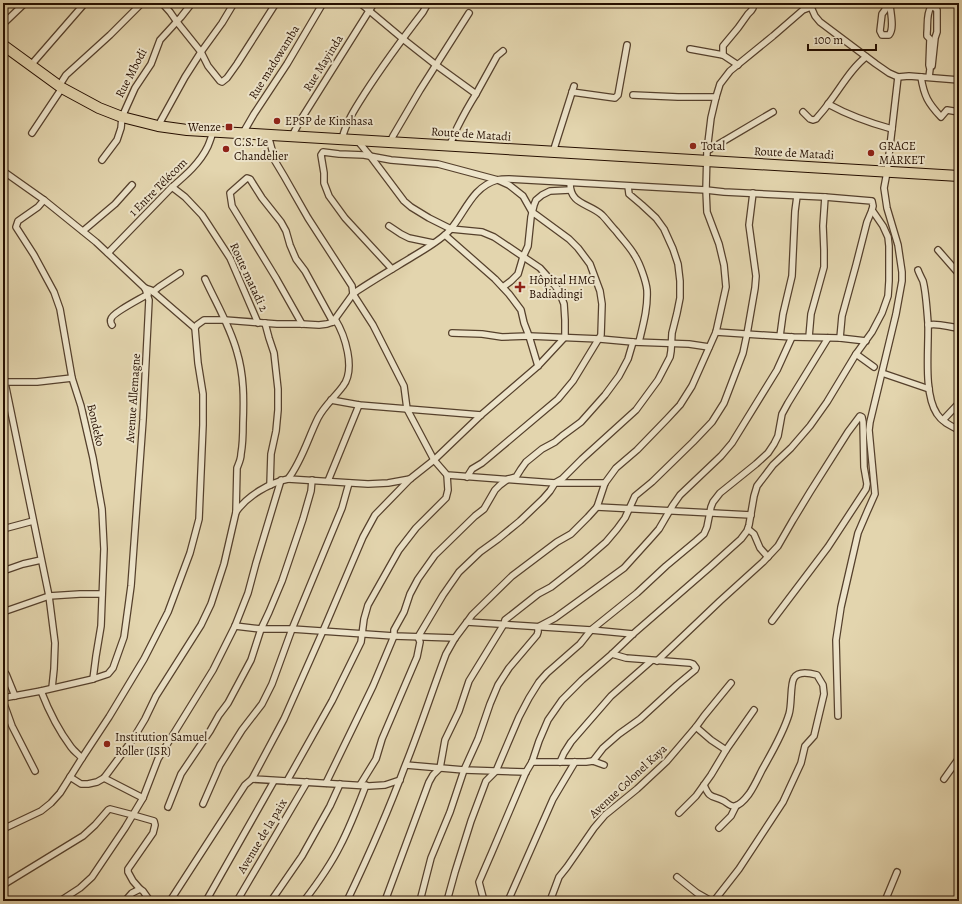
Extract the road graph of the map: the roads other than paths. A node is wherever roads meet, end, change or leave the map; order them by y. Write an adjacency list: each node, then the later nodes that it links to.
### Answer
1 (25, 3): 20 (street)
2 (85, 3): 30 (street)
3 (142, 3): 37 (street)
4 (162, 3): 19 (street)
5 (192, 3): 19 (street, Rue Mbodi)
6 (234, 3): 27 (street)
7 (276, 3): 27 (street)
8 (323, 3): 50 (street, Rue madowamba)
9 (360, 3): 17 (street)
10 (374, 3): 17 (street, Rue Mayinda)
11 (428, 3): 21 (street)
12 (752, 3): 28 (street)
13 (886, 3): 14 (street)
14 (890, 3)
15 (813, 5): 29 (street); 32 (street)
16 (934, 5): 22 (street); 22 (street)
17 (368, 11): 21 (street); 52 (street, Rue Mayinda)
18 (469, 13): 31 (street)
19 (177, 22): 27 (street); 45 (street, Rue Mbodi)
20 (3, 24)
21 (403, 39): 31 (street); 53 (street)
22 (932, 41): 35 (street)
23 (627, 45): 57 (street)
24 (3, 46): 30 (highway, Route de Matadi)
25 (690, 49): 28 (street)
26 (503, 51): 38 (street)
27 (201, 52): 46 (street)
28 (723, 55): 32 (street)
29 (866, 57): 33 (street); 41 (street)
30 (31, 65): 37 (highway, Route de Matadi)
31 (436, 65): 38 (street); 55 (street)
32 (738, 65): 40 (street)
33 (898, 77): 34 (street); 47 (street)
34 (921, 77): 35 (street); 44 (street)
35 (929, 77): 36 (street)
36 (959, 80)
37 (61, 87): 45 (highway, Route de Matadi); 49 (street)
38 (476, 94): 56 (street)
39 (633, 95): 40 (street)
40 (716, 96): 59 (street)
41 (828, 104): 43 (street); 47 (street)
42 (774, 112): 59 (street)
43 (802, 112)
44 (959, 112)
45 (122, 117): 46 (highway, Route de Matadi); 60 (street, Rue Mbodi)
46 (158, 126): 48 (highway, Route de Matadi)
47 (892, 129): 62 (street)
48 (213, 131): 50 (highway, Route de Matadi); 68 (street, 1 Entre Télécom)
49 (32, 133)
50 (244, 133): 51 (highway, Route de Matadi)
51 (268, 135): 52 (highway, Route de Matadi); 92 (street)
52 (292, 136): 53 (highway, Route de Matadi)
53 (342, 139): 54 (highway, Route de Matadi)
54 (357, 140): 55 (highway, Route de Matadi); 58 (street)
55 (390, 142): 56 (highway, Route de Matadi)
56 (449, 145): 57 (highway, Route de Matadi)
57 (553, 152): 59 (highway, Route de Matadi)
58 (371, 156): 64 (street); 78 (street); 85 (street)
59 (707, 156): 62 (highway, Route de Matadi); 70 (street)
60 (102, 160)
61 (3, 171): 74 (street, Avenue Allemagne)
62 (887, 172): 63 (highway, Route de Matadi); 121 (street)
63 (959, 176)
64 (498, 180): 65 (street); 76 (street); 78 (street)
65 (570, 183): 67 (street); 69 (street)
66 (132, 184): 79 (street)
67 (628, 186): 70 (street); 115 (street)
68 (172, 187): 83 (street, 1 Entre Télécom); 95 (street, Route matadi 2)
69 (570, 190): 76 (street); 114 (street)
70 (706, 190): 71 (street); 102 (street)
71 (753, 193): 72 (street); 104 (street)
72 (797, 196): 73 (street); 106 (street)
73 (825, 197): 75 (street); 109 (street)
74 (44, 200): 79 (street, Avenue Allemagne); 122 (street, Bondeko)
75 (872, 210): 111 (street); 113 (street)
76 (532, 212): 84 (street); 112 (street)
77 (389, 226): 81 (street)
78 (451, 229): 80 (street); 84 (street)
79 (83, 231): 83 (street, Avenue Allemagne)
80 (445, 235): 81 (street); 90 (street)
81 (433, 243): 85 (street)
82 (938, 250): 88 (street)
83 (108, 253): 91 (street, Avenue Allemagne)
84 (523, 257): 90 (street); 107 (street)
85 (392, 269): 92 (street)
86 (918, 270): 99 (street)
87 (180, 273): 91 (street)
88 (959, 274)
89 (205, 279): 93 (street)
90 (503, 287): 105 (street)
91 (151, 293): 98 (street); 100 (street); 177 (street, Avenue Allemagne)
92 (353, 294): 94 (street); 128 (street)
93 (226, 320): 95 (street); 100 (street); 148 (street)
94 (334, 320): 97 (street); 97 (street); 125 (street)
95 (258, 322): 96 (street)
96 (265, 323): 97 (street); 144 (street)
97 (302, 324)
98 (112, 325)
99 (928, 325): 101 (street); 124 (street)
100 (196, 328): 187 (street)
101 (959, 328)
102 (716, 332): 104 (street); 116 (street)
103 (452, 333): 105 (street)
104 (747, 334): 106 (street); 146 (street)
105 (529, 336): 107 (street); 118 (street)
106 (780, 336): 108 (street)
107 (565, 337): 112 (street); 118 (street)
108 (792, 337): 109 (street); 147 (street)
109 (808, 337): 110 (street)
110 (828, 338): 111 (street); 149 (street)
111 (840, 338): 113 (street)
112 (600, 339): 114 (street); 134 (street)
113 (866, 340): 117 (street)
114 (636, 342): 115 (street); 136 (street)
115 (672, 344): 116 (street); 142 (street)
116 (709, 347): 143 (street)
117 (856, 354): 119 (street); 150 (street)
118 (538, 366): 129 (street)
119 (874, 367)
120 (3, 373): 123 (street)
121 (882, 373): 124 (street); 184 (street)
122 (72, 378): 123 (street); 157 (street, Bondeko)
123 (5, 382): 151 (street)
124 (929, 389): 130 (street)
125 (331, 400): 127 (street); 135 (street)
126 (959, 403): 130 (street)
127 (359, 405): 128 (street); 140 (street)
128 (407, 409): 129 (street); 132 (street)
129 (481, 415): 132 (street)
130 (943, 420): 131 (street)
131 (959, 430)
132 (434, 460): 133 (street); 139 (street)
133 (447, 475): 134 (street); 169 (street)
134 (467, 477): 136 (street)
135 (288, 479): 137 (street); 138 (street)
136 (508, 479): 142 (street); 171 (street)
137 (281, 480): 144 (street); 163 (street)
138 (312, 480): 140 (street); 165 (street)
139 (410, 480): 141 (street); 168 (street)
140 (328, 481): 141 (street)
141 (349, 483): 166 (street)
142 (555, 483): 143 (street); 172 (street)
143 (605, 484): 145 (street)
144 (270, 485): 148 (street)
145 (597, 506): 146 (street); 161 (street)
146 (629, 508): 147 (street); 162 (street)
147 (670, 510): 149 (street); 164 (street)
148 (236, 512): 201 (street)
149 (709, 513): 150 (street); 167 (street)
150 (751, 514): 153 (street)
151 (33, 521): 152 (street); 155 (street)
152 (3, 529)
153 (748, 529): 154 (street); 170 (street)
154 (768, 557): 160 (street); 175 (street)
155 (41, 560): 156 (street); 158 (street)
156 (3, 571)
157 (102, 594): 158 (street); 177 (street, Bondeko)
158 (49, 596): 159 (street); 179 (street)
159 (3, 612)
160 (772, 620)
161 (467, 622): 162 (street); 173 (street)
162 (504, 624): 164 (street); 195 (street)
163 (235, 626): 165 (street); 212 (street)
164 (538, 627): 167 (street); 196 (street)
165 (261, 629): 166 (street); 215 (street)
166 (292, 629): 168 (street); 213 (street)
167 (591, 630): 170 (street); 198 (street)
168 (322, 631): 169 (street); 203 (street)
169 (362, 634): 171 (street); 206 (street)
170 (633, 634): 174 (street)
171 (394, 636): 172 (street); 208 (street)
172 (418, 637): 173 (street); 210 (street)
173 (455, 638): 193 (street)
174 (612, 654): 175 (street); 190 (street)
175 (654, 661): 189 (street); 191 (street)
176 (6, 674): 181 (street)
177 (93, 679): 179 (street, Avenue Allemagne)
178 (731, 683): 185 (street, Avenue Colonel Kaya)
179 (52, 688): 180 (street, Avenue Allemagne)
180 (41, 691): 181 (street, Avenue Allemagne); 187 (street)
181 (15, 696): 182 (street, Avenue Allemagne)
182 (3, 699): 197 (street)
183 (754, 710): 186 (street)
184 (838, 716)
185 (696, 727): 186 (street); 238 (street, Avenue Colonel Kaya)
186 (726, 750): 211 (street)
187 (82, 758): 200 (street)
188 (959, 758): 202 (street)
189 (593, 761): 192 (street); 194 (street)
190 (532, 762): 191 (street); 199 (street)
191 (560, 762): 192 (street)
192 (574, 762): 237 (street)
193 (406, 765): 195 (street); 204 (street)
194 (604, 765)
195 (440, 768): 196 (street); 234 (street)
196 (464, 770): 198 (street); 235 (street)
197 (35, 771)
198 (496, 771): 199 (street); 236 (street)
199 (526, 772): 224 (street)
200 (70, 777): 201 (street); 219 (street)
201 (104, 778): 212 (street)
202 (944, 779)
203 (252, 780): 205 (street); 228 (street)
204 (400, 780): 210 (street); 233 (street)
205 (274, 781): 206 (street); 229 (street)
206 (287, 781): 207 (street)
207 (307, 782): 208 (street); 230 (street, Avenue de la paix)
208 (326, 783): 209 (street)
209 (340, 784): 210 (street); 231 (street)
210 (363, 785): 232 (street)
211 (704, 785): 214 (street); 216 (street)
212 (143, 798): 217 (street)
213 (204, 804)
214 (736, 806): 218 (street); 239 (street)
215 (168, 807)
216 (679, 813)
217 (133, 815): 222 (street); 223 (street); 225 (street)
218 (719, 828)
219 (3, 829)
220 (897, 872): 240 (street)
221 (678, 877): 239 (street)
222 (3, 885)
223 (140, 889): 226 (street); 227 (street)
224 (485, 900)
225 (60, 901)
226 (125, 901)
227 (150, 901)
228 (170, 901)
229 (206, 901)
230 (236, 901)
231 (271, 901)
232 (304, 901)
233 (347, 901)
234 (385, 901)
235 (421, 901)
236 (447, 901)
237 (508, 901)
238 (550, 901)
239 (712, 901)
240 (885, 901)

